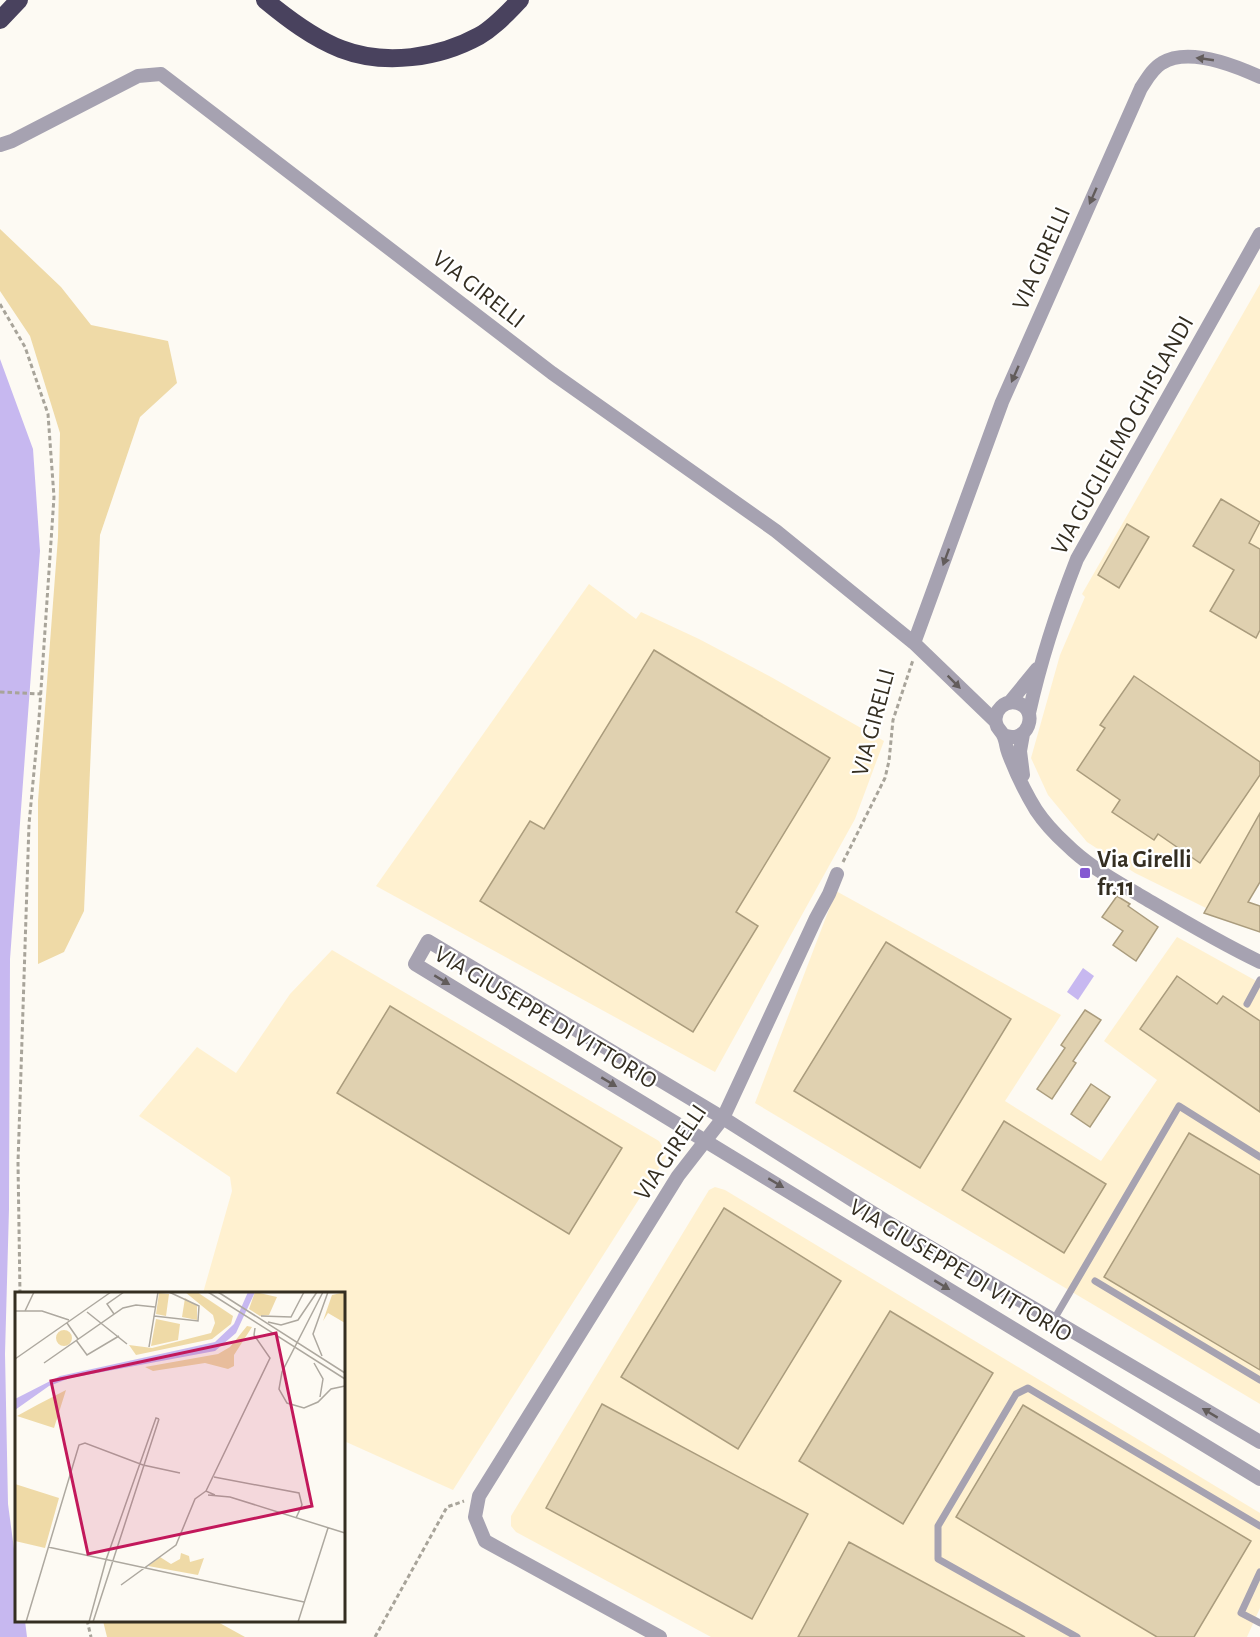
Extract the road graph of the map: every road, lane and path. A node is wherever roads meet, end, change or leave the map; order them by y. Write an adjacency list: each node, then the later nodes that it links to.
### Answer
1 (19, 0): 4 (highway)
2 (265, 0): 3 (highway)
3 (520, 0)
4 (0, 20)
5 (1260, 77): 9 (street, VIA GIRELLI, one-way to 9)
6 (0, 145): 9 (street, VIA GIRELLI)
7 (1260, 234): 10 (street, VIA GUGLIELMO GHISLANDI)
8 (0, 304): 12 (path)
9 (915, 643): 15 (street, VIA GIRELLI, one-way to 15); 19 (path, VIA GIRELLI)
10 (1039, 665): 13 (street, VIA GUGLIELMO GHISLANDI); 14 (street, VIA GUGLIELMO GHISLANDI)
11 (0, 692): 12 (path)
12 (41, 694): 27 (path)
13 (1010, 702): 14 (street); 15 (street)
14 (1029, 713): 16 (street, VIA GIRELLI)
15 (995, 721): 17 (street, VIA GIRELLI)
16 (1023, 734): 17 (street); 18 (street, VIA GIRELLI)
17 (1003, 735): 18 (street, VIA GIRELLI)
18 (1024, 789): 20 (street, VIA GIRELLI)
19 (837, 874): 23 (street, VIA GIRELLI)
20 (1260, 962)
21 (1260, 980): 22 (lane)
22 (1247, 1004)
23 (723, 1118): 24 (street, VIA GIRELLI); 24 (street, VIA GIUSEPPE DI VITTORIO, one-way to 24); 28 (street, VIA GIUSEPPE DI VITTORIO)
24 (703, 1141): 31 (street, VIA GIUSEPPE DI VITTORIO, one-way to 31); 32 (street, VIA GIRELLI)
25 (1260, 1157): 28 (lane)
26 (1095, 1281): 29 (lane)
27 (20, 1292)
28 (1053, 1321): 30 (street, VIA GIUSEPPE DI VITTORIO, one-way to 28)
29 (1260, 1380)
30 (1260, 1442)
31 (1260, 1479)
32 (479, 1496): 38 (path); 39 (street)
33 (1260, 1526): 40 (lane)
34 (1260, 1572): 36 (lane)
35 (87, 1622): 37 (path)
36 (1260, 1623)
37 (91, 1637)
38 (375, 1637)
39 (660, 1637)
40 (1077, 1637)

